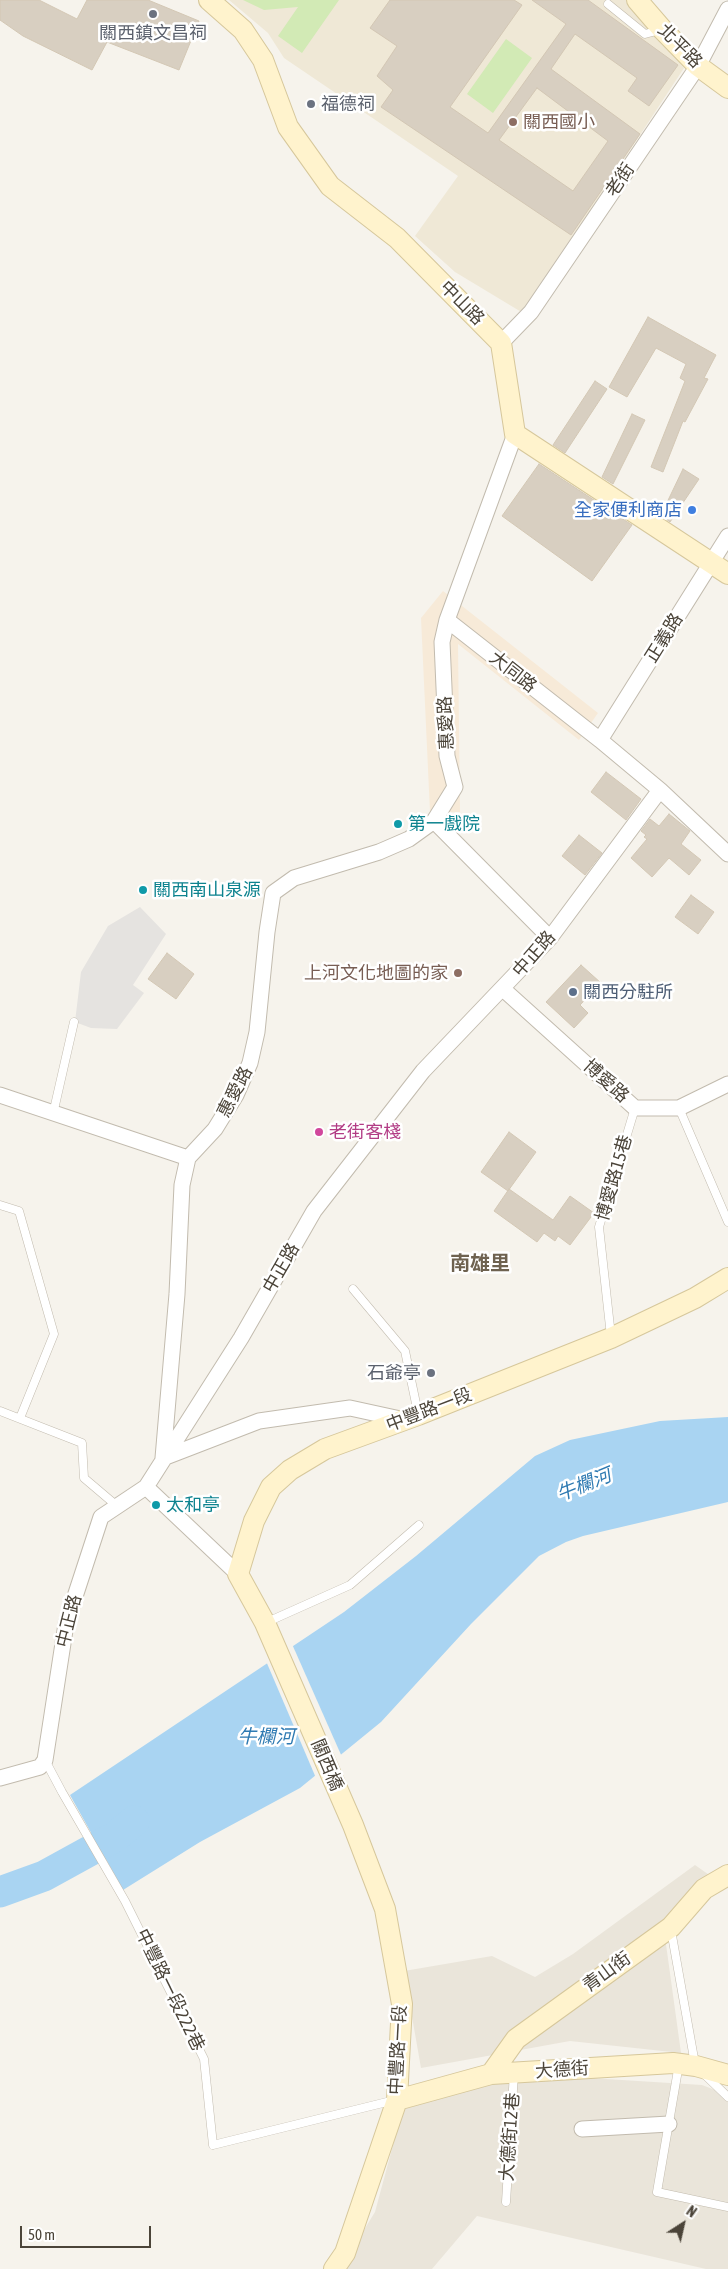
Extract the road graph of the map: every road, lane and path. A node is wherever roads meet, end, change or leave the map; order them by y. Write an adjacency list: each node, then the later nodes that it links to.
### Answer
1 (209, 0): 8 (street, 中山路)
2 (638, 0): 5 (street, 北平路)
3 (608, 4): 5 (lane)
4 (728, 9): 6 (street, 老街)
5 (662, 29): 6 (street, 北平路)
6 (698, 66): 7 (street, 北平路); 8 (street, 老街)
7 (728, 88)
8 (501, 343): 9 (street)
9 (515, 434): 11 (street); 12 (street)
10 (728, 536): 11 (street, 正義路)
11 (720, 569): 13 (street, 正義路)
12 (447, 620): 13 (street, 大同路); 15 (street, 惠愛路)
13 (600, 740): 14 (street, 大同路)
14 (660, 790): 16 (street, 大同路); 17 (street, 中正路)
15 (434, 821): 17 (street); 25 (street, 惠愛路)
16 (728, 854)
17 (550, 938): 18 (street, 中正路)
18 (504, 989): 22 (street, 博愛路); 34 (street, 中正路)
19 (74, 1022): 24 (lane)
20 (728, 1084): 23 (street, 博愛路)
21 (0, 1095): 24 (street)
22 (635, 1108): 23 (street, 博愛路); 30 (lane, 博愛路15巷)
23 (679, 1108): 27 (lane)
24 (53, 1114): 25 (street)
25 (188, 1158): 34 (street)
26 (0, 1205): 32 (lane)
27 (728, 1222)
28 (728, 1278): 30 (street, 中豐路一段)
29 (353, 1289): 33 (lane)
30 (611, 1338): 33 (street, 中豐路一段)
31 (0, 1410): 32 (lane)
32 (20, 1418): 36 (lane)
33 (411, 1418): 34 (street); 38 (street, 中豐路一段)
34 (164, 1458): 35 (street, 中正路)
35 (146, 1487): 36 (street, 中正路); 38 (street)
36 (117, 1506): 40 (street, 中正路)
37 (418, 1526): 39 (lane)
38 (238, 1574): 39 (street)
39 (265, 1622): 42 (street, 關西橋)
40 (45, 1760): 41 (street); 50 (lane, 中豐路一段222巷)
41 (0, 1778)
42 (353, 1826): 50 (street, 中豐路一段)
43 (728, 1875): 44 (street, 青山街)
44 (671, 1927): 45 (lane); 47 (street, 青山街)
45 (688, 2065): 46 (street, 大德街); 48 (street, 大德街); 49 (lane); 51 (lane)
46 (514, 2073): 47 (street, 大德街); 53 (lane, 大德街12巷)
47 (491, 2074): 50 (street, 大德街)
48 (728, 2075)
49 (728, 2097)
50 (397, 2100): 55 (street, 中豐路一段)
51 (669, 2124): 52 (street); 54 (lane)
52 (582, 2129)
53 (506, 2202)
54 (728, 2207)
55 (334, 2269)

